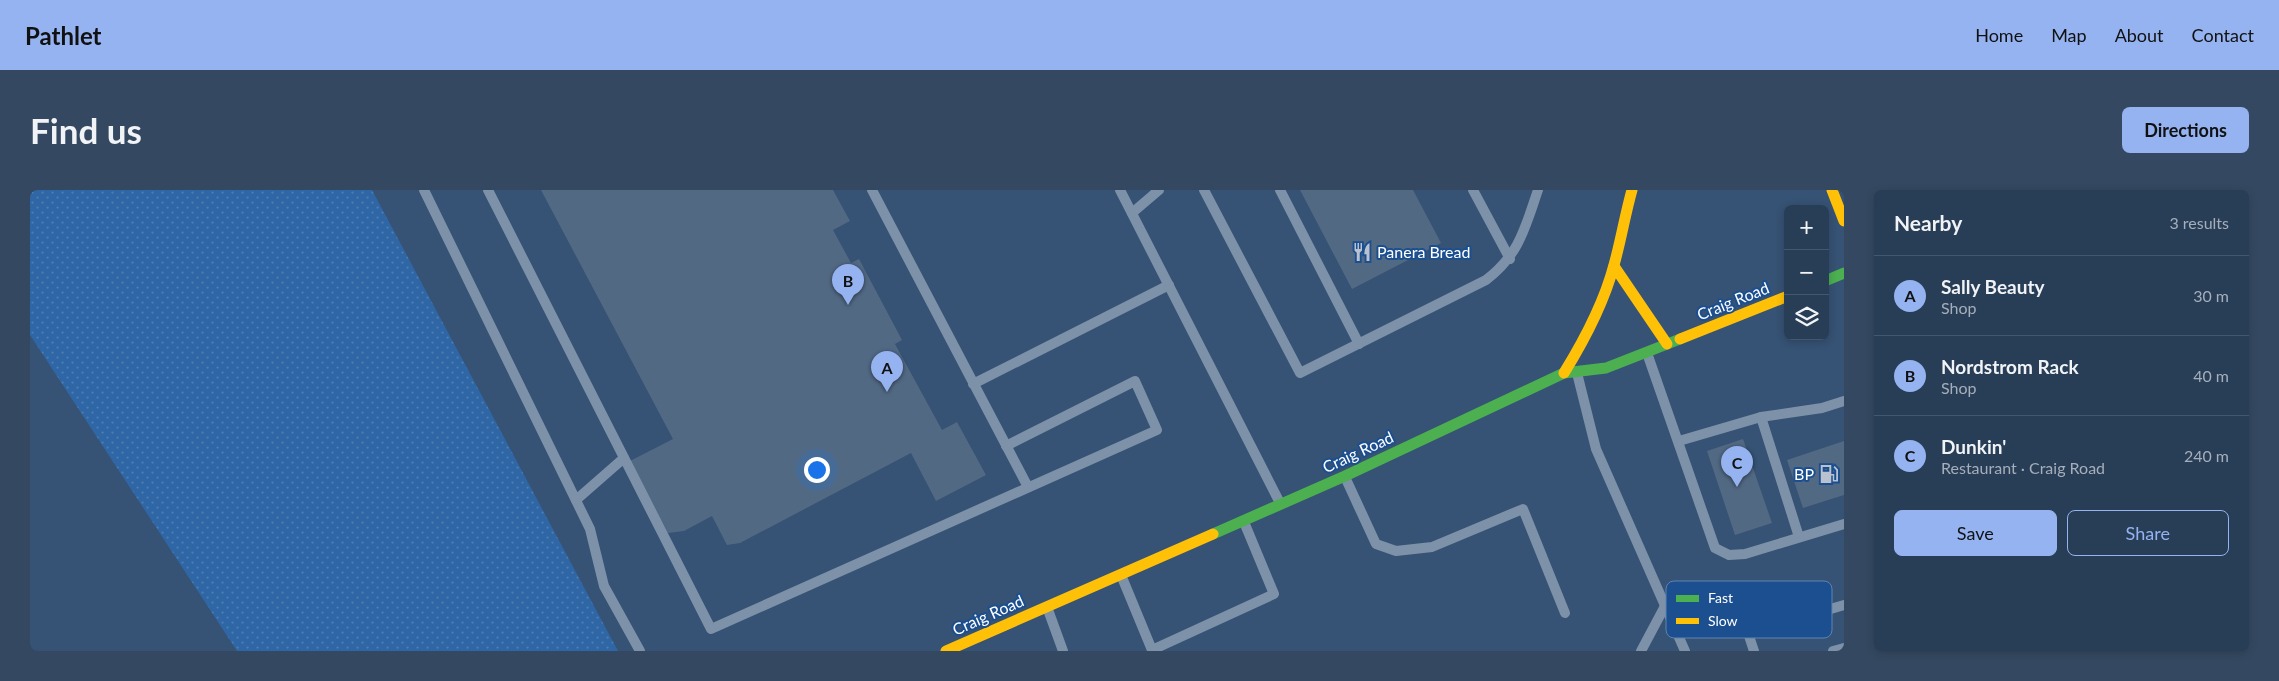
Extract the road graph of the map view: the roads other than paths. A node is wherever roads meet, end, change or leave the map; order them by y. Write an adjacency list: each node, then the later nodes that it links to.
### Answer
1 (424, 190): 33 (lane)
2 (488, 190): 30 (lane)
3 (872, 190): 25 (lane)
4 (1120, 190): 12 (lane)
5 (1158, 190): 12 (lane)
6 (1204, 190): 20 (lane)
7 (1280, 190): 20 (lane)
8 (1473, 190): 14 (lane)
9 (1538, 190): 14 (lane)
10 (1632, 190): 15 (main road)
11 (1832, 190): 13 (main road)
12 (1132, 213): 18 (lane)
13 (1844, 221)
14 (1510, 259): 20 (lane)
15 (1614, 266): 21 (main road); 24 (main road)
16 (1844, 273): 17 (main road)
17 (1829, 279)
18 (1170, 285): 25 (lane); 34 (lane)
19 (1784, 298): 21 (main road, Craig Road)
20 (1359, 344)
21 (1667, 344): 22 (main road, Craig Road)
22 (1646, 352): 23 (main road, Craig Road); 28 (lane)
23 (1577, 372): 24 (main road, Craig Road); 39 (lane)
24 (1564, 373): 31 (main road, Craig Road)
25 (973, 384): 29 (lane)
26 (1844, 401): 27 (lane)
27 (1761, 417): 28 (lane); 37 (lane)
28 (1679, 441): 37 (lane)
29 (1006, 446): 32 (lane); 32 (lane)
30 (624, 458): 32 (lane); 33 (lane)
31 (1345, 476): 34 (main road, Craig Road); 41 (lane)
32 (1028, 487)
33 (576, 500): 45 (lane)
34 (1281, 504): 35 (main road, Craig Road)
35 (1244, 520): 38 (main road, Craig Road); 38 (lane)
36 (1844, 524): 37 (lane)
37 (1799, 537)
38 (1121, 574): 40 (main road, Craig Road)
39 (1665, 606): 48 (lane)
40 (1047, 607): 46 (main road, Craig Road); 47 (lane)
41 (1565, 614)
42 (1679, 638): 49 (lane)
43 (1750, 638): 50 (lane)
44 (1844, 648): 51 (lane)
45 (640, 651)
46 (946, 651)
47 (1063, 651)
48 (1641, 651)
49 (1684, 651)
50 (1754, 651)
51 (1833, 651)

